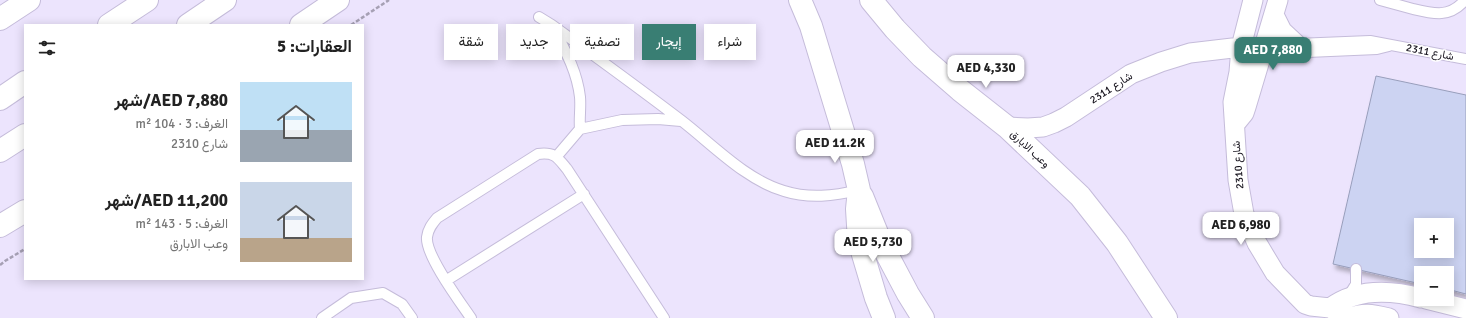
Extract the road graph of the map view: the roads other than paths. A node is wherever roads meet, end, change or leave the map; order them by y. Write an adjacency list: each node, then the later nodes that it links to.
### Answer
1 (29, 0): 12 (main road)
2 (147, 0): 13 (main road)
3 (225, 0): 14 (main road)
4 (338, 0): 15 (main road)
5 (800, 0): 33 (main road)
6 (871, 0): 28 (main road, وعب الابارق)
7 (1253, 0): 21 (street, شارع 2310)
8 (1380, 0): 9 (lane)
9 (1465, 0)
10 (1276, 7): 19 (street); 22 (street)
11 (539, 17): 16 (lane)
12 (0, 19)
13 (111, 24)
14 (189, 24)
15 (302, 24)
16 (550, 24)
17 (562, 32): 26 (lane)
18 (562, 43): 29 (lane)
19 (1296, 44): 20 (lane, شارع 2311); 22 (lane, شارع 2311)
20 (1394, 45): 22 (lane, شارع 2311); 23 (lane, شارع 2311)
21 (1241, 47): 22 (street, شارع 2311); 27 (street, شارع 2310); 28 (street, شارع 2311)
22 (1263, 50): 27 (street)
23 (1466, 59)
24 (24, 83): 25 (main road)
25 (0, 98)
26 (682, 121): 29 (lane); 33 (lane)
27 (1235, 124): 43 (street, شارع 2310)
28 (1007, 127): 50 (main road, وعب الابارق)
29 (580, 129): 32 (lane)
30 (24, 136): 31 (main road)
31 (0, 152)
32 (557, 156): 34 (lane); 38 (lane)
33 (859, 190): 48 (main road); 49 (main road)
34 (584, 194): 38 (lane); 47 (lane)
35 (24, 212): 36 (main road)
36 (0, 226)
37 (1356, 269): 40 (lane)
38 (447, 280): 46 (lane)
39 (1414, 296): 40 (street)
40 (1348, 298): 43 (street)
41 (1451, 306): 42 (street)
42 (1466, 310)
43 (1326, 313): 51 (street)
44 (322, 318): 45 (lane)
45 (412, 318)
46 (471, 318)
47 (664, 318)
48 (884, 318)
49 (923, 318)
50 (1166, 318)
51 (1348, 318): 52 (street)
52 (1389, 318)

